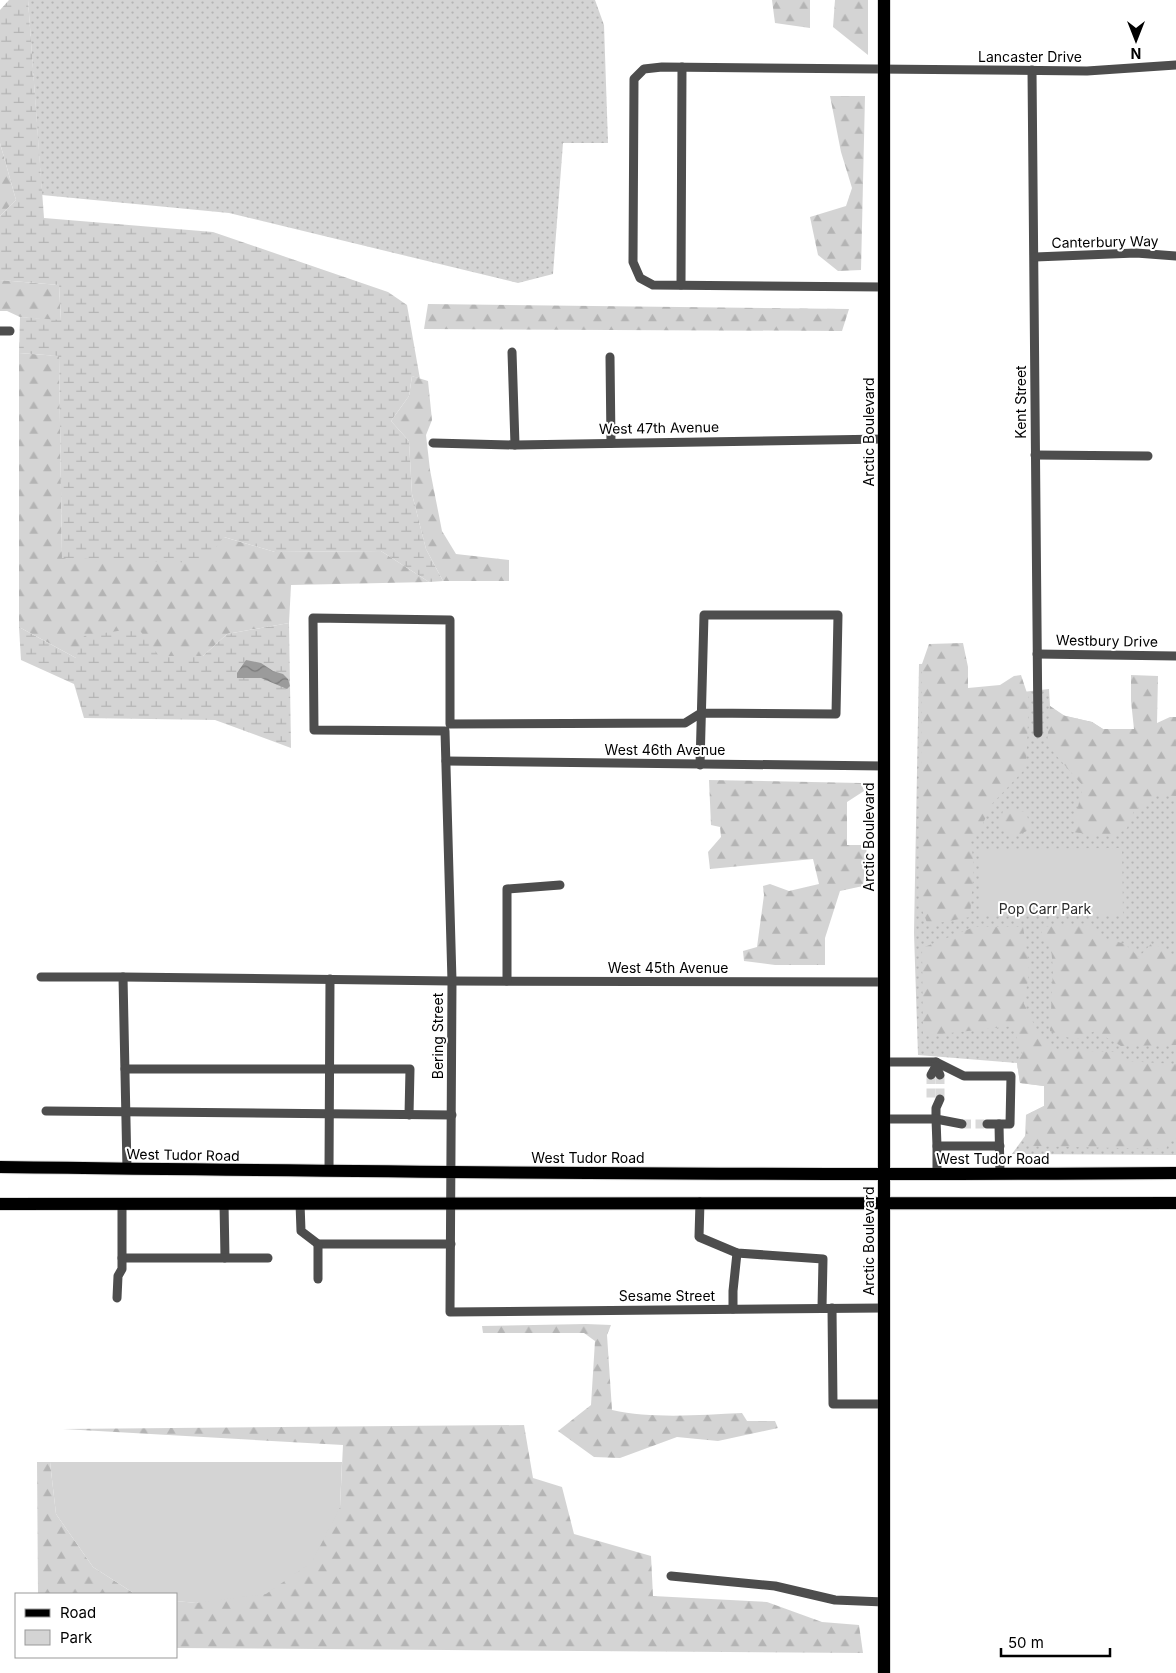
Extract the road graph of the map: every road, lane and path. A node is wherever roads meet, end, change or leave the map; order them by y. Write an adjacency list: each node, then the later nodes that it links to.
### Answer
1 (884, 0): 4 (main road, Arctic Boulevard)
2 (1176, 66): 5 (street, Lancaster Drive)
3 (682, 67): 4 (street, Lancaster Drive); 8 (street); 8 (street, Lancaster Drive)
4 (884, 70): 5 (street, Lancaster Drive); 9 (main road, Arctic Boulevard)
5 (1032, 70): 7 (street, Kent Street)
6 (1176, 256): 7 (street, Canterbury Way)
7 (1035, 257): 18 (street, Kent Street)
8 (682, 286): 9 (street, Lancaster Drive)
9 (884, 287): 14 (main road, Arctic Boulevard)
10 (0, 330): 11 (street)
11 (10, 331)
12 (512, 352): 17 (street)
13 (610, 356): 16 (street)
14 (885, 439): 16 (street, West 47th Avenue); 27 (main road, Arctic Boulevard)
15 (433, 443): 17 (street, West 47th Avenue)
16 (611, 443): 17 (street, West 47th Avenue)
17 (515, 444)
18 (1035, 456): 19 (street); 20 (street, Kent Street)
19 (1148, 456)
20 (1037, 654): 21 (street, Westbury Drive); 24 (street, Kent Street)
21 (1176, 656)
22 (701, 713): 22 (street); 23 (street); 26 (street)
23 (447, 728): 23 (street); 25 (street, Bering Street)
24 (1038, 733)
25 (446, 761): 26 (street, West 46th Avenue); 32 (street, Bering Street)
26 (700, 764): 27 (street, West 46th Avenue)
27 (884, 766): 34 (main road, Arctic Boulevard)
28 (560, 885): 33 (street)
29 (41, 977): 30 (street, West 45th Avenue)
30 (123, 977): 31 (street, West 45th Avenue); 37 (street)
31 (330, 979): 32 (street, West 45th Avenue); 38 (street)
32 (452, 981): 33 (street, West 45th Avenue); 45 (street, Bering Street)
33 (508, 981): 34 (street, West 45th Avenue)
34 (884, 982): 35 (main road, Arctic Boulevard)
35 (884, 1062): 36 (street); 47 (main road, Arctic Boulevard)
36 (936, 1064): 39 (street); 50 (street)
37 (125, 1069): 38 (street); 42 (street)
38 (330, 1069): 43 (street); 44 (street)
39 (935, 1075)
40 (936, 1099): 46 (street)
41 (46, 1110): 42 (street)
42 (126, 1111): 43 (street); 54 (street)
43 (330, 1114): 44 (street); 55 (street)
44 (409, 1115): 45 (street)
45 (452, 1115): 56 (street, Bering Street)
46 (936, 1118): 47 (street); 48 (street); 51 (street)
47 (884, 1119): 58 (main road, Arctic Boulevard)
48 (962, 1124)
49 (987, 1124): 50 (street)
50 (1000, 1124): 52 (street)
51 (936, 1146): 52 (street); 59 (street)
52 (1000, 1146): 60 (street)
53 (0, 1168): 54 (main road, West Tudor Road)
54 (127, 1169): 55 (main road, West Tudor Road)
55 (328, 1171): 56 (main road, West Tudor Road)
56 (452, 1172): 58 (main road, West Tudor Road); 61 (street, Bering Street)
57 (1176, 1173): 60 (main road, West Tudor Road)
58 (884, 1174): 59 (main road, West Tudor Road); 63 (main road, Arctic Boulevard)
59 (937, 1174): 60 (main road, West Tudor Road)
60 (1000, 1174)
61 (451, 1202): 62 (main road); 66 (main road); 70 (street, Bering Street)
62 (700, 1202): 63 (main road); 71 (street)
63 (884, 1202): 67 (main road); 79 (main road, Arctic Boulevard)
64 (122, 1203): 65 (main road); 68 (main road); 72 (street)
65 (224, 1203): 66 (main road); 73 (street)
66 (300, 1203): 69 (street)
67 (1176, 1203)
68 (0, 1204)
69 (318, 1244): 70 (street); 75 (street)
70 (451, 1244): 81 (street, Bering Street)
71 (737, 1253): 77 (street); 80 (street)
72 (122, 1258): 73 (street); 76 (street)
73 (225, 1258): 74 (street)
74 (268, 1258)
75 (318, 1279)
76 (117, 1298)
77 (822, 1308): 78 (street, Sesame Street); 80 (street, Sesame Street)
78 (832, 1308): 79 (street, Sesame Street); 82 (street)
79 (883, 1308): 82 (main road, Arctic Boulevard)
80 (733, 1309): 81 (street, Sesame Street)
81 (450, 1312)
82 (884, 1404): 84 (main road, Arctic Boulevard)
83 (671, 1576): 84 (street)
84 (884, 1602): 85 (main road, Arctic Boulevard)
85 (884, 1673)

